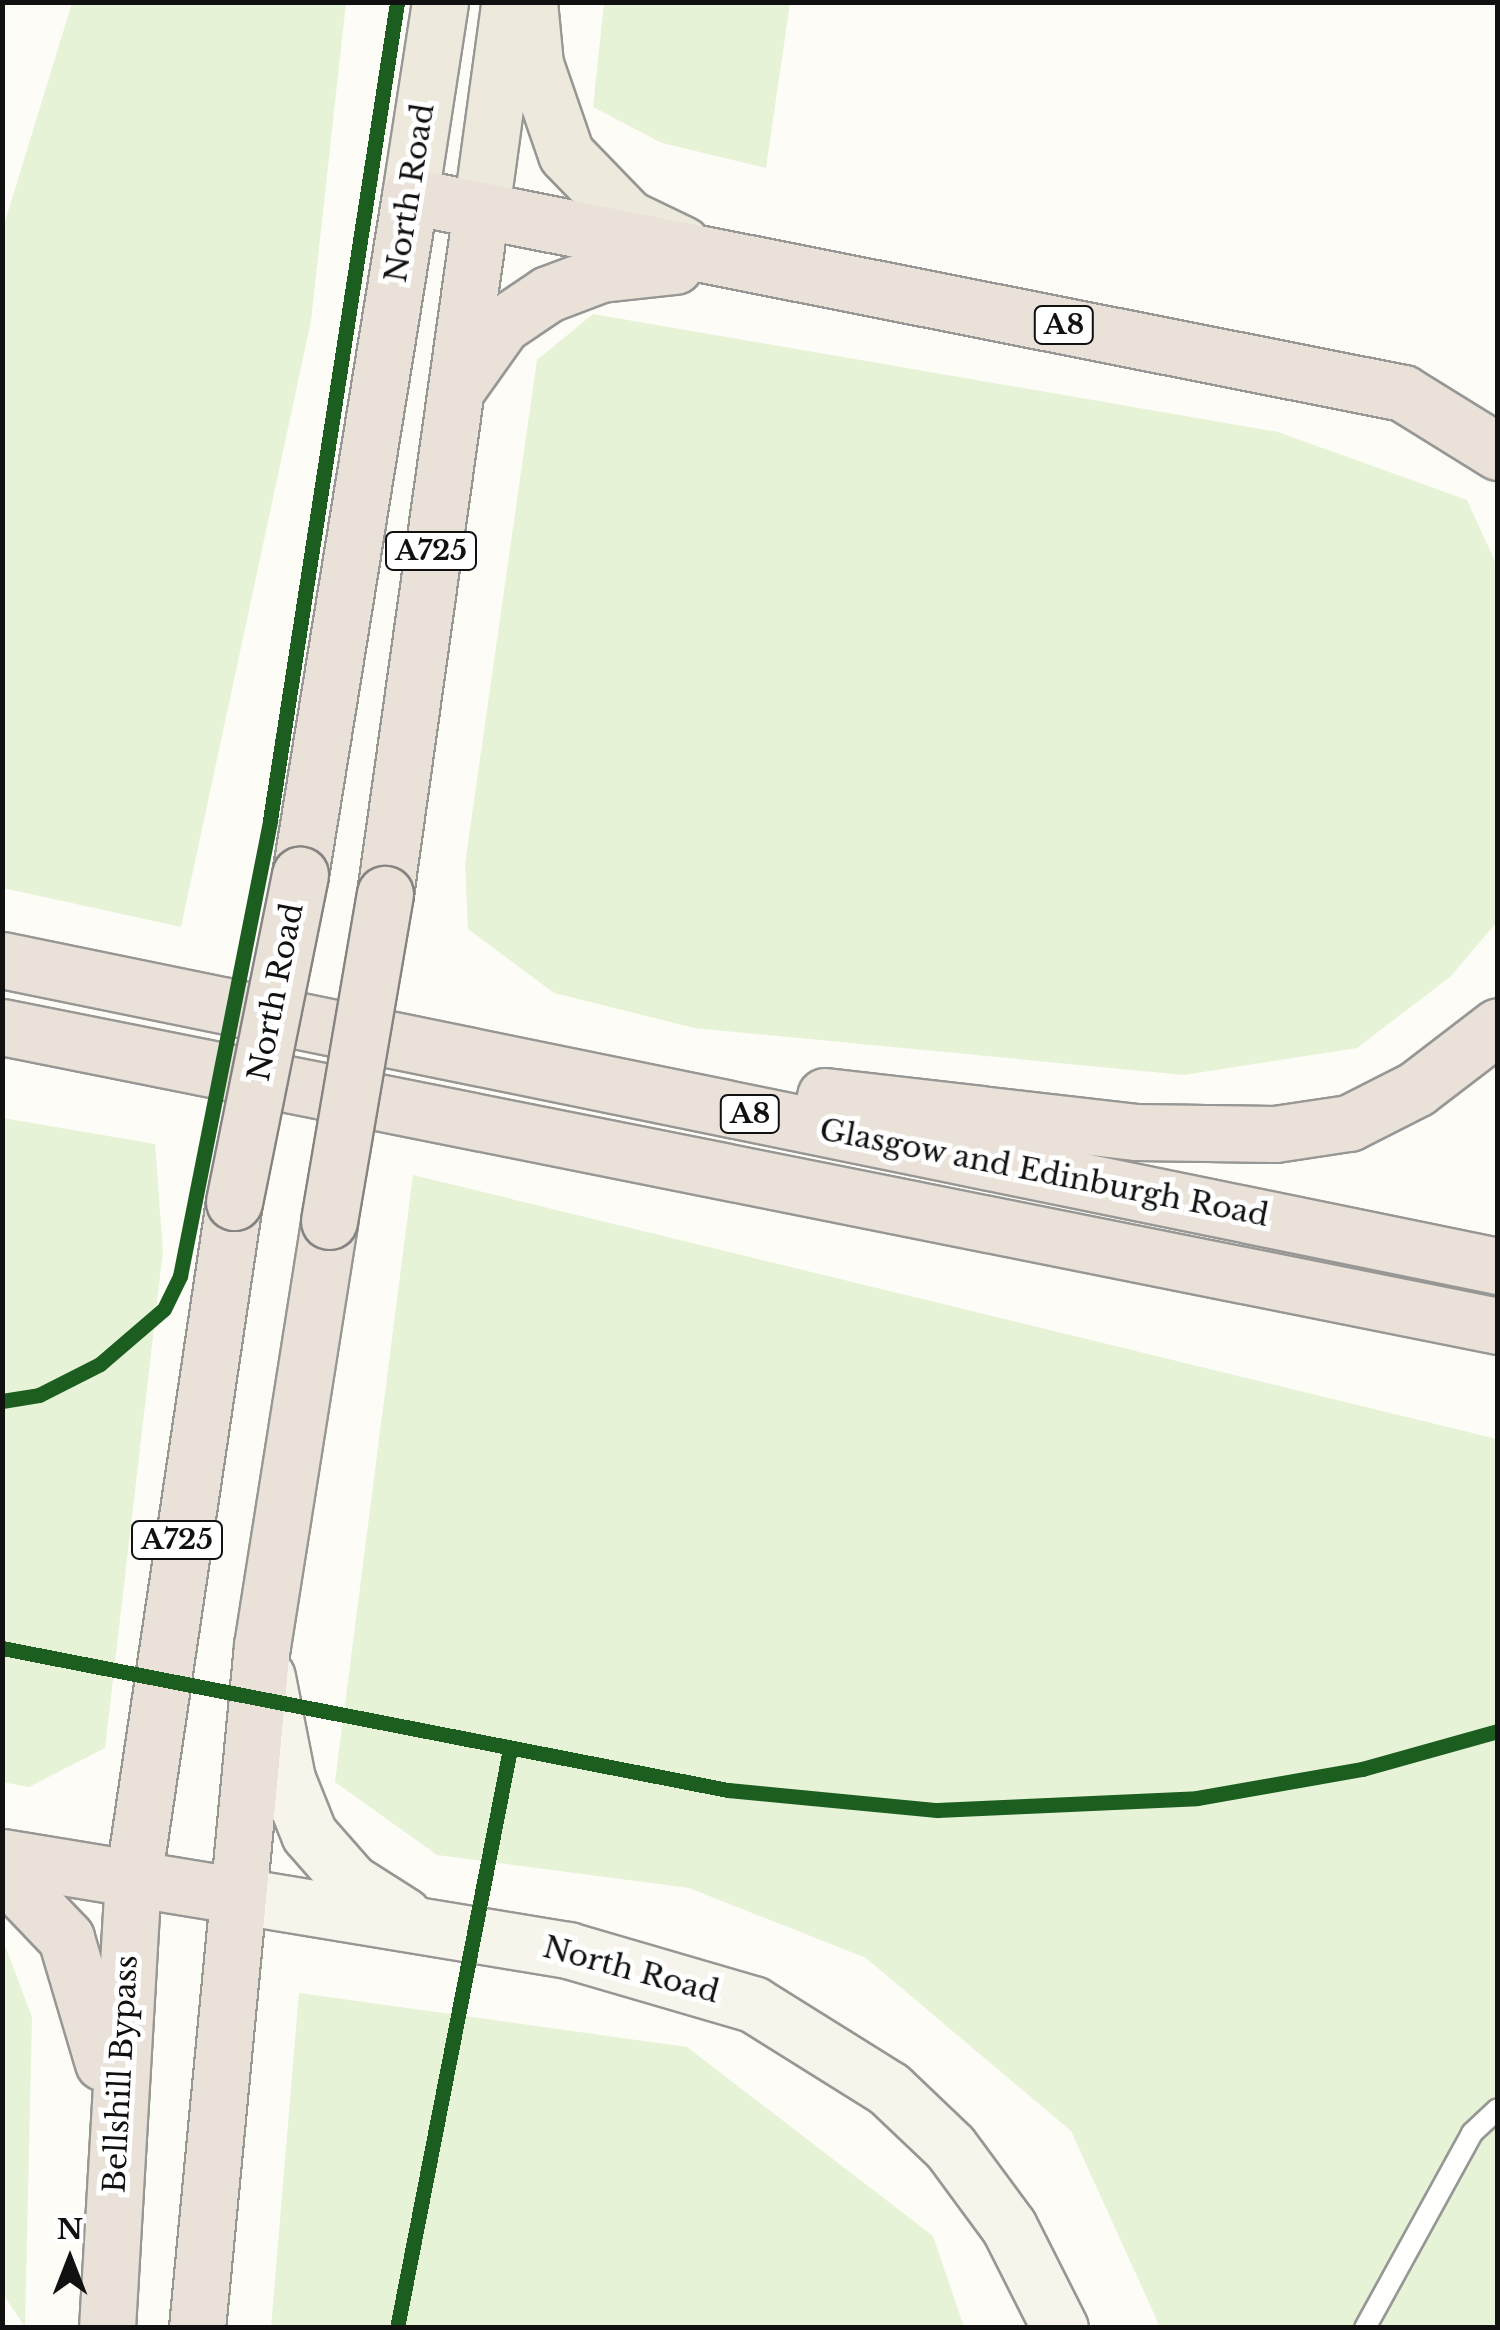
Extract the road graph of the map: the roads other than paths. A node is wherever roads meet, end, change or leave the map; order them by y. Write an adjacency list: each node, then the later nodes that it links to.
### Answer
1 (440, 2): 4 (main road, North Road / A725)
2 (509, 2): 5 (main road, A725)
3 (529, 2): 6 (main road)
4 (410, 196): 5 (highway, A8); 18 (highway, North Road / A725, bridge)
5 (482, 210): 6 (highway, A8); 7 (highway, A725)
6 (723, 260): 7 (highway); 8 (highway, A8)
7 (451, 400): 15 (highway, A725, bridge)
8 (1498, 452)
9 (2, 960): 12 (highway, Glasgow and Edinburgh Road / A8)
10 (1498, 1026): 12 (highway, A8)
11 (2, 1027): 14 (highway, Glasgow and Edinburgh Road / A8)
12 (434, 1052): 13 (highway, Glasgow and Edinburgh Road / A8)
13 (1498, 1266)
14 (1498, 1326)
15 (262, 1646): 19 (highway, A725); 20 (main road)
16 (2, 1857): 18 (highway)
17 (2, 1871): 22 (highway)
18 (133, 1880): 19 (highway, North Road); 22 (highway, Bellshill Bypass / A725)
19 (235, 1895): 20 (main road, North Road); 24 (highway, A725)
20 (419, 1923): 25 (main road, North Road)
21 (1498, 2109): 26 (lane)
22 (115, 2170): 23 (highway, Bellshill Bypass / A725)
23 (108, 2328)
24 (197, 2328)
25 (1060, 2328)
26 (1365, 2328)

